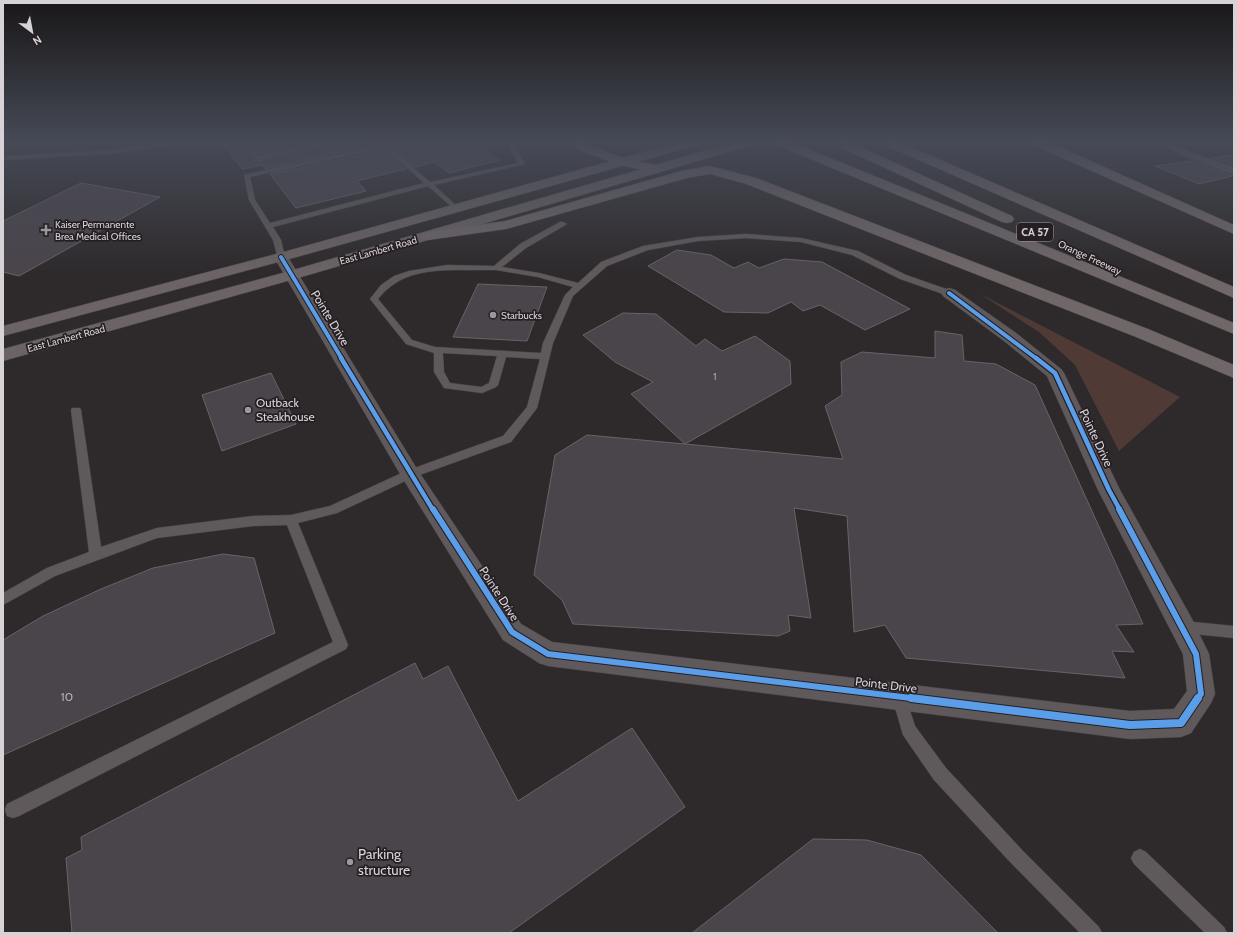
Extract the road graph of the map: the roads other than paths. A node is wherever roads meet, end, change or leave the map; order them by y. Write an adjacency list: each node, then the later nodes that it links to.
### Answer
1 (248, 185): 14 (lane)
2 (426, 185): 14 (lane)
3 (430, 185): 12 (lane)
4 (543, 185): 12 (main road, East Lambert Road)
5 (603, 185): 16 (main road, East Lambert Road)
6 (648, 185): 16 (highway)
7 (760, 185): 29 (highway)
8 (885, 185): 23 (highway)
9 (933, 185): 22 (highway, Orange Freeway / CA 57)
10 (986, 185): 21 (highway, Orange Freeway / CA 57)
11 (1133, 185): 15 (highway)
12 (457, 209): 17 (main road, East Lambert Road)
13 (563, 224): 18 (lane)
14 (268, 226): 17 (lane)
15 (1234, 230)
16 (428, 236): 17 (main road, East Lambert Road)
17 (287, 266): 24 (main road, East Lambert Road); 27 (main road, East Lambert Road); 31 (street, Pointe Drive)
18 (496, 268): 19 (lane); 25 (lane)
19 (579, 286): 20 (lane); 28 (lane)
20 (949, 293): 35 (street, Pointe Drive)
21 (1234, 293)
22 (1234, 323)
23 (1234, 329)
24 (3, 331)
25 (438, 350): 26 (lane); 26 (lane)
26 (502, 354): 28 (lane)
27 (3, 355)
28 (545, 356): 31 (lane)
29 (1234, 372)
30 (76, 410): 33 (lane)
31 (410, 474): 32 (lane); 37 (street, Pointe Drive)
32 (291, 520): 33 (lane); 38 (lane)
33 (96, 555): 34 (lane)
34 (3, 599)
35 (1183, 627): 36 (lane); 37 (street, Pointe Drive)
36 (1234, 632)
37 (899, 697): 40 (lane)
38 (13, 810)
39 (1140, 858): 41 (lane)
40 (1093, 933)
41 (1218, 933)

